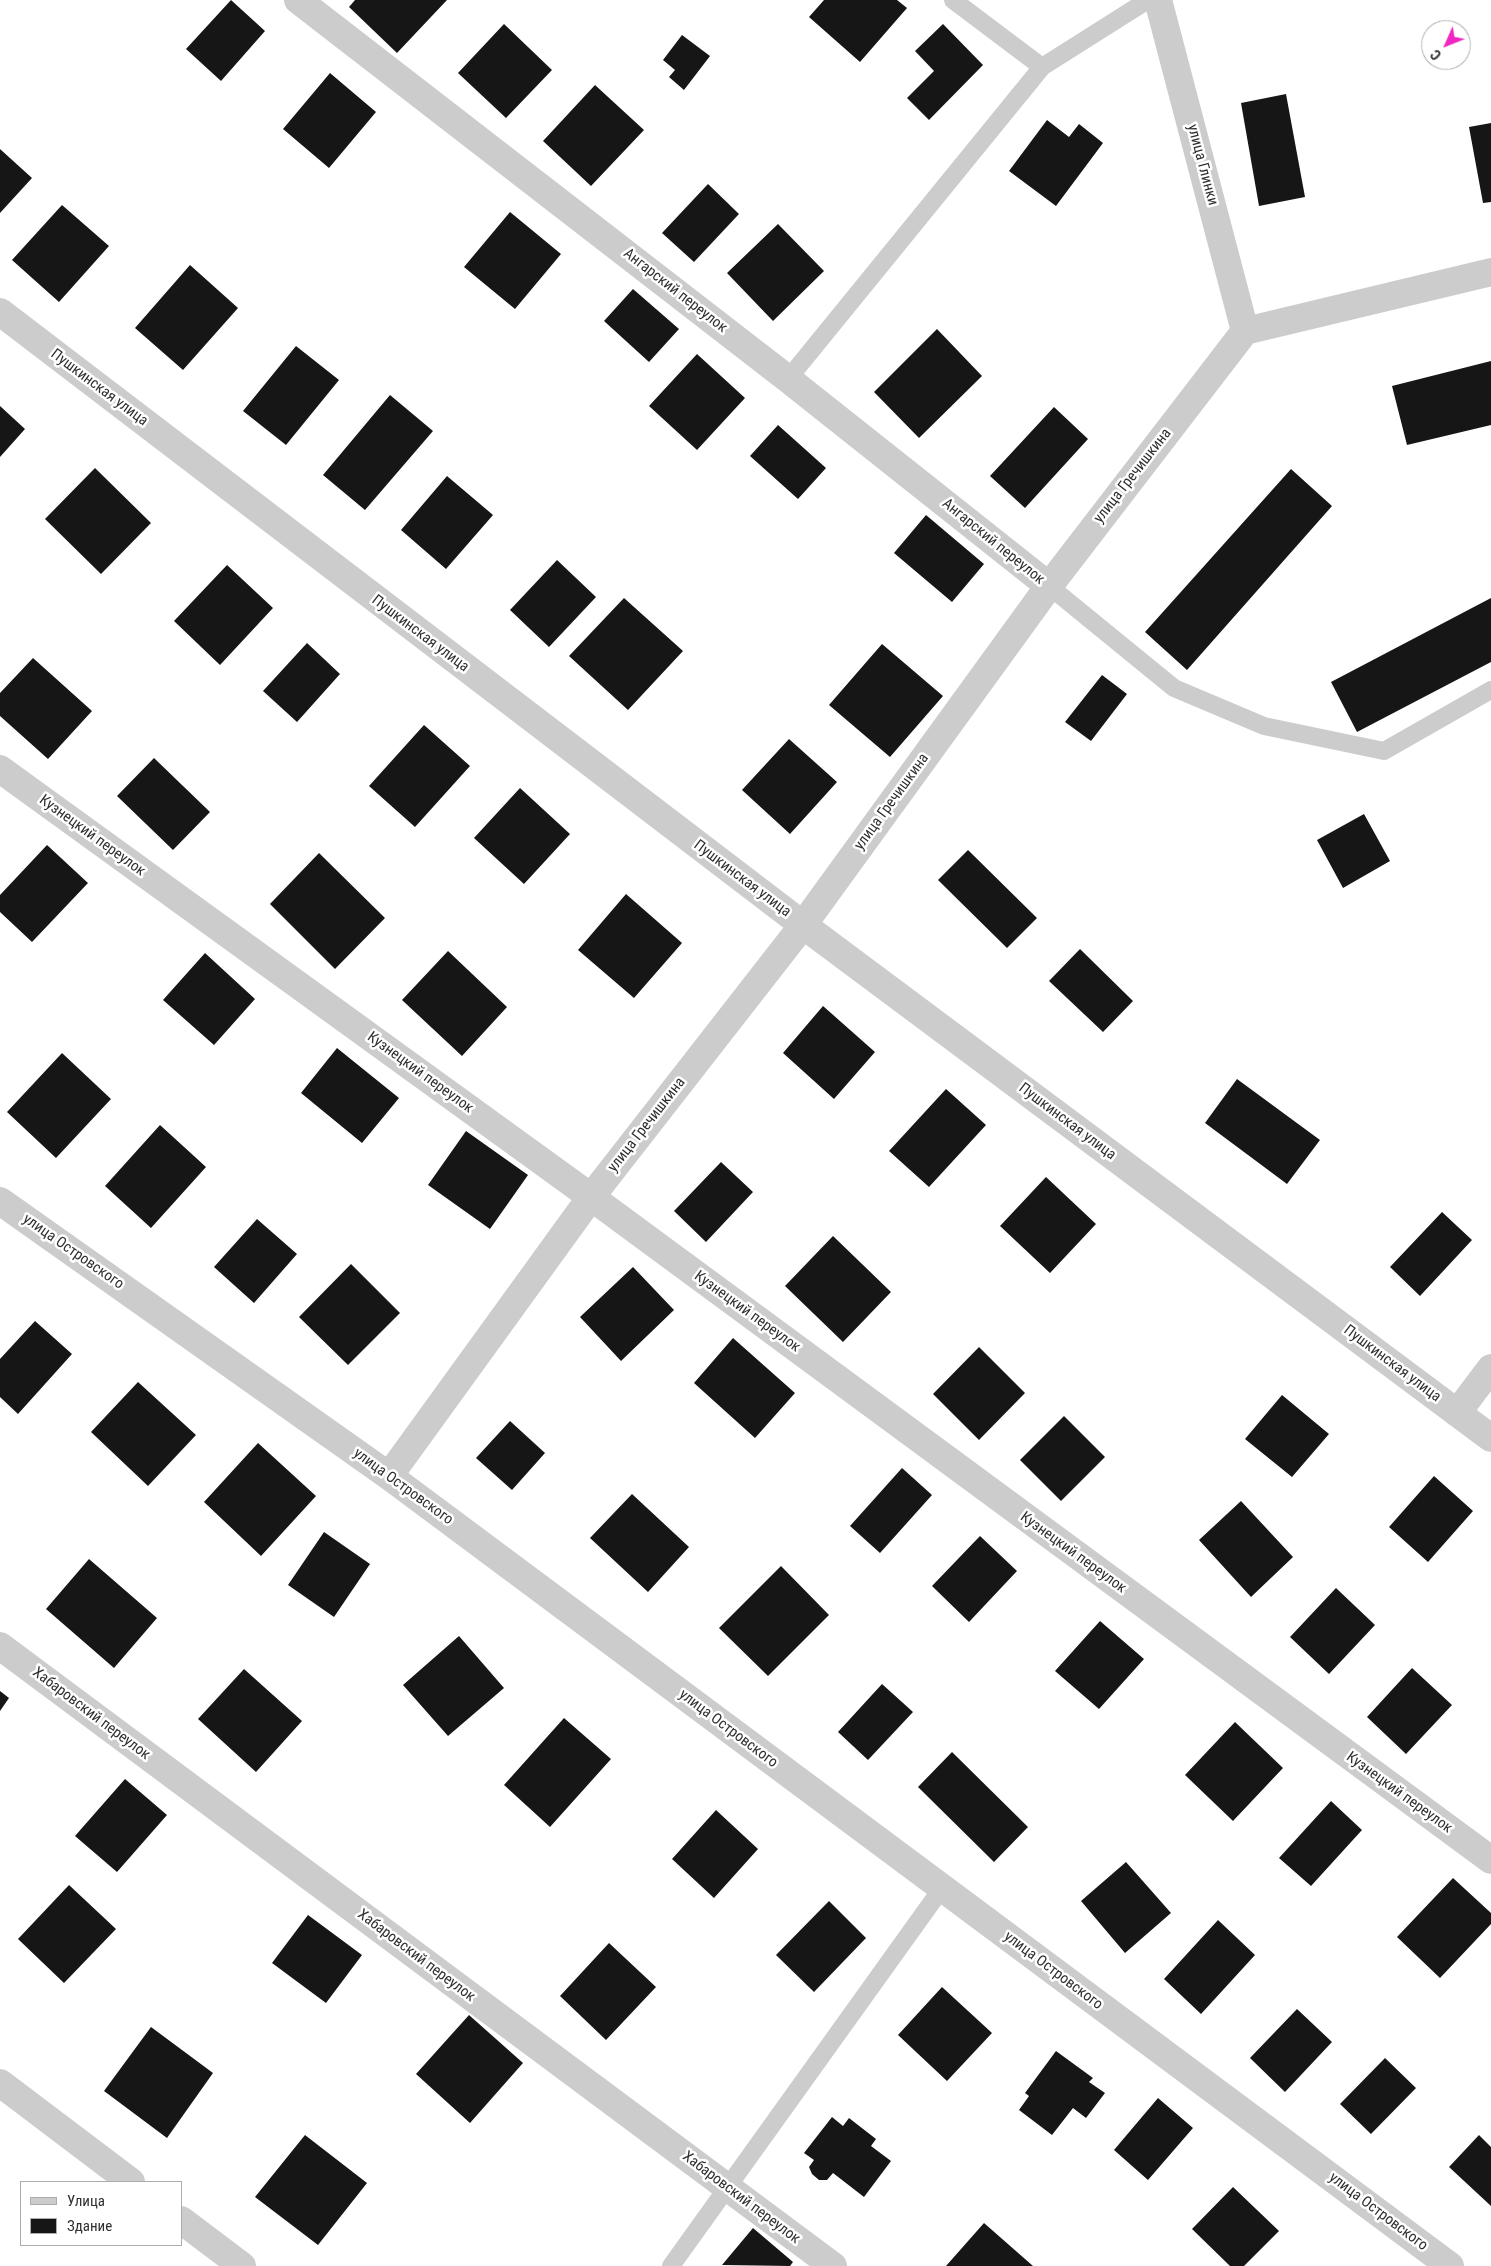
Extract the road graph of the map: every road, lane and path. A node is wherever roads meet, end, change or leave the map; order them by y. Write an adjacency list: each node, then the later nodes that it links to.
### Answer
1 (298, 0): 9 (street, Ангарский переулок)
2 (953, 0): 5 (lane)
3 (1148, 0): 5 (lane)
4 (1158, 0): 8 (street, улица Глинки)
5 (1042, 67): 9 (lane)
6 (1491, 272): 8 (street)
7 (0, 312): 13 (street, Пушкинская улица)
8 (1245, 331): 10 (street, улица Гречишкина)
9 (788, 378): 10 (street, Ангарский переулок)
10 (1049, 586): 11 (lane); 13 (street, улица Гречишкина)
11 (1491, 690)
12 (0, 769): 14 (street, Кузнецкий переулок)
13 (803, 925): 14 (street, улица Гречишкина); 17 (street, Пушкинская улица)
14 (591, 1197): 19 (street, улица Гречишкина); 21 (street, Кузнецкий переулок)
15 (0, 1200): 19 (street, улица Островского)
16 (1491, 1368): 17 (street)
17 (1458, 1413): 18 (street, Пушкинская улица)
18 (1491, 1438)
19 (389, 1476): 22 (street, улица Островского)
20 (0, 1646): 25 (street, Хабаровский переулок)
21 (1491, 1860)
22 (942, 1888): 25 (lane); 30 (street, улица Островского)
23 (0, 2083): 24 (street)
24 (130, 2181)
25 (726, 2186): 28 (lane); 29 (street, Хабаровский переулок)
26 (182, 2221): 27 (street)
27 (242, 2266)
28 (671, 2266)
29 (833, 2266)
30 (1450, 2266)

